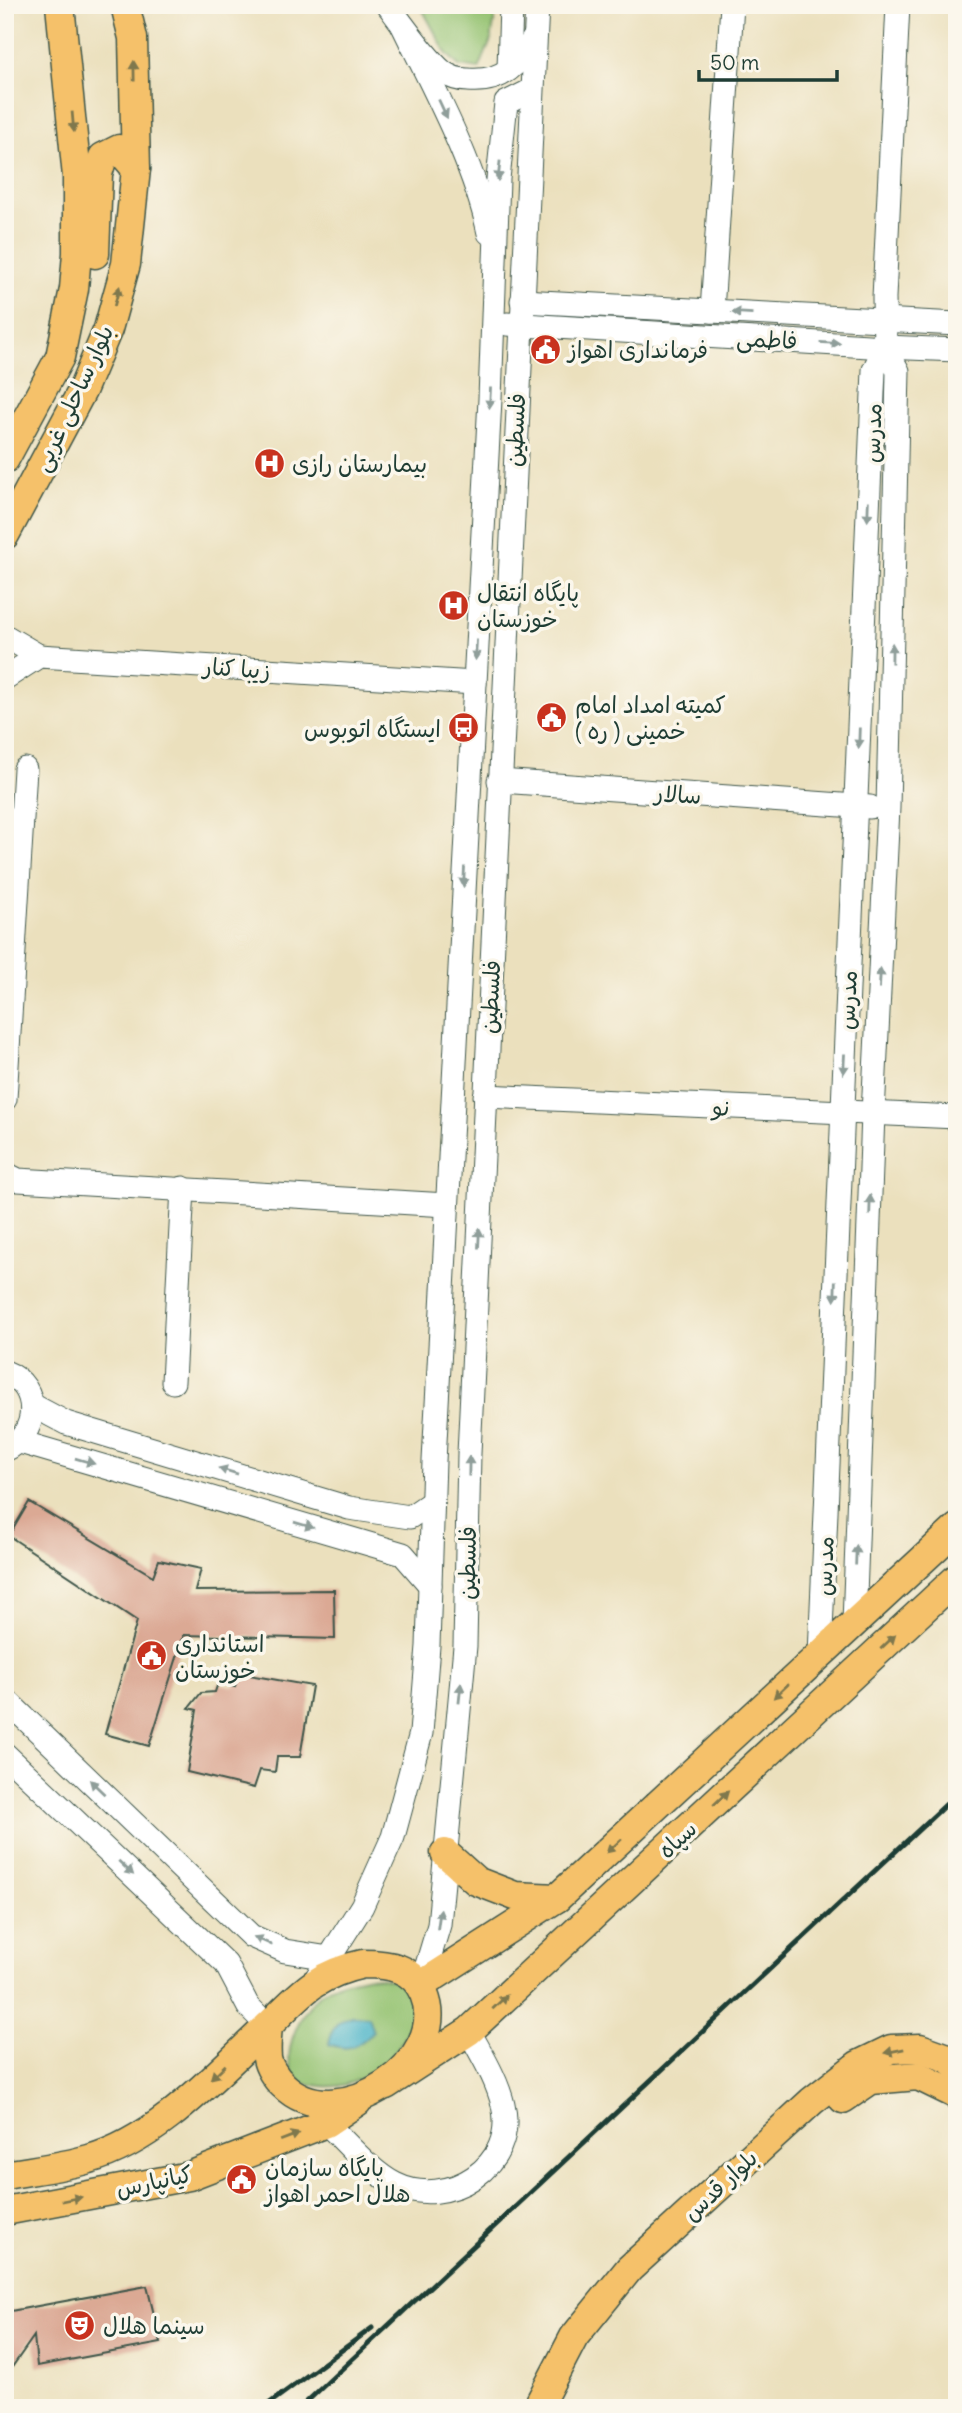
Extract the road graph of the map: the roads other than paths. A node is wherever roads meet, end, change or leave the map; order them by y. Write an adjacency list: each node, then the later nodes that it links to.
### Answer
1 (60, 5): 14 (main road, بلوار ساحلی غربی, one-way to 14)
2 (125, 5): 12 (main road, بلوار ساحلی غربی, one-way to 2)
3 (388, 5): 8 (street)
4 (511, 5): 10 (street)
5 (537, 5): 9 (street, فلسطین)
6 (732, 5): 17 (street)
7 (898, 5): 18 (street, مدرس)
8 (403, 26): 10 (street); 15 (street, one-way to 15)
9 (536, 35): 10 (street); 11 (street, فلسطین)
10 (509, 69)
11 (533, 90): 15 (street, فلسطین, one-way to 15); 16 (street, فلسطین)
12 (136, 169): 13 (main road); 28 (main road, بلوار ساحلی غربی, one-way to 12)
13 (97, 207): 14 (main road); 25 (main road)
14 (77, 253): 24 (main road, بلوار ساحلی غربی)
15 (496, 267): 19 (street, فلسطین)
16 (522, 301): 17 (street, فاطمی); 21 (street, فلسطین)
17 (712, 311): 18 (street, فاطمی, one-way to 17)
18 (885, 322): 20 (street, فاطمی); 22 (street, مدرس)
19 (493, 324): 21 (street, فاطمی); 32 (street, فلسطین, one-way to 32)
20 (957, 324)
21 (521, 325): 22 (street, فاطمی, one-way to 22); 34 (street, فلسطین)
22 (885, 348): 23 (street, فاطمی); 35 (street, مدرس, one-way to 35); 36 (street, مدرس, one-way to 22)
23 (957, 349)
24 (60, 357): 25 (main road); 26 (main road, بلوار ساحلی غربی)
25 (63, 389): 27 (main road)
26 (5, 459)
27 (5, 501)
28 (5, 535)
29 (5, 636): 30 (street)
30 (39, 656): 31 (street); 32 (street, زیبا کنار)
31 (5, 678)
32 (475, 683): 45 (street, فلسطین, one-way to 45)
33 (25, 769): 37 (street)
34 (499, 781): 35 (street, سالار); 38 (street, فلسطین)
35 (856, 807): 36 (street, سالار); 40 (street, مدرس, one-way to 40)
36 (888, 808): 41 (street, مدرس, one-way to 36)
37 (7, 1028): 39 (street)
38 (485, 1096): 40 (street, نو); 47 (street, فلسطین, one-way to 38)
39 (5, 1099)
40 (842, 1112): 41 (street, نو); 59 (street, مدرس, one-way to 59)
41 (873, 1114): 42 (street, نو); 58 (street, مدرس, one-way to 41)
42 (957, 1117)
43 (5, 1171): 44 (street)
44 (183, 1188): 45 (street); 49 (street)
45 (447, 1205): 46 (street, فلسطین)
46 (439, 1356): 47 (street); 52 (street, فلسطین)
47 (473, 1359): 62 (street, فلسطین, one-way to 47)
48 (5, 1372): 50 (street)
49 (173, 1382)
50 (32, 1405): 51 (street); 53 (street, one-way to 50)
51 (13, 1446): 55 (street, one-way to 55)
52 (432, 1502): 53 (street); 57 (street, فلسطین)
53 (355, 1509): 55 (street)
54 (957, 1528): 58 (main road, سپاه)
55 (351, 1539): 57 (street)
56 (957, 1577): 67 (main road, سپاه, one-way to 56)
57 (430, 1585): 64 (street, فلسطین)
58 (854, 1623): 59 (main road, سپاه)
59 (820, 1655): 63 (main road, سپاه, one-way to 63)
60 (5, 1699): 64 (street, one-way to 60)
61 (5, 1754): 66 (street, one-way to 66)
62 (445, 1853): 63 (main road); 65 (street, فلسطین, one-way to 62)
63 (557, 1898): 65 (main road, سپاه)
64 (321, 1970): 65 (main road); 66 (main road)
65 (421, 1985): 69 (main road)
66 (268, 2026): 69 (main road); 72 (main road, کیانپارس, one-way to 72)
67 (469, 2031): 69 (main road, سپاه); 71 (street)
68 (957, 2066): 74 (main road, بلوار قدس, one-way to 74)
69 (379, 2089): 71 (main road, کیانپارس)
70 (957, 2095): 75 (main road, بلوار قدس)
71 (326, 2123): 73 (main road, کیانپارس, one-way to 71)
72 (5, 2175)
73 (5, 2211)
74 (537, 2408)
75 (553, 2408)

